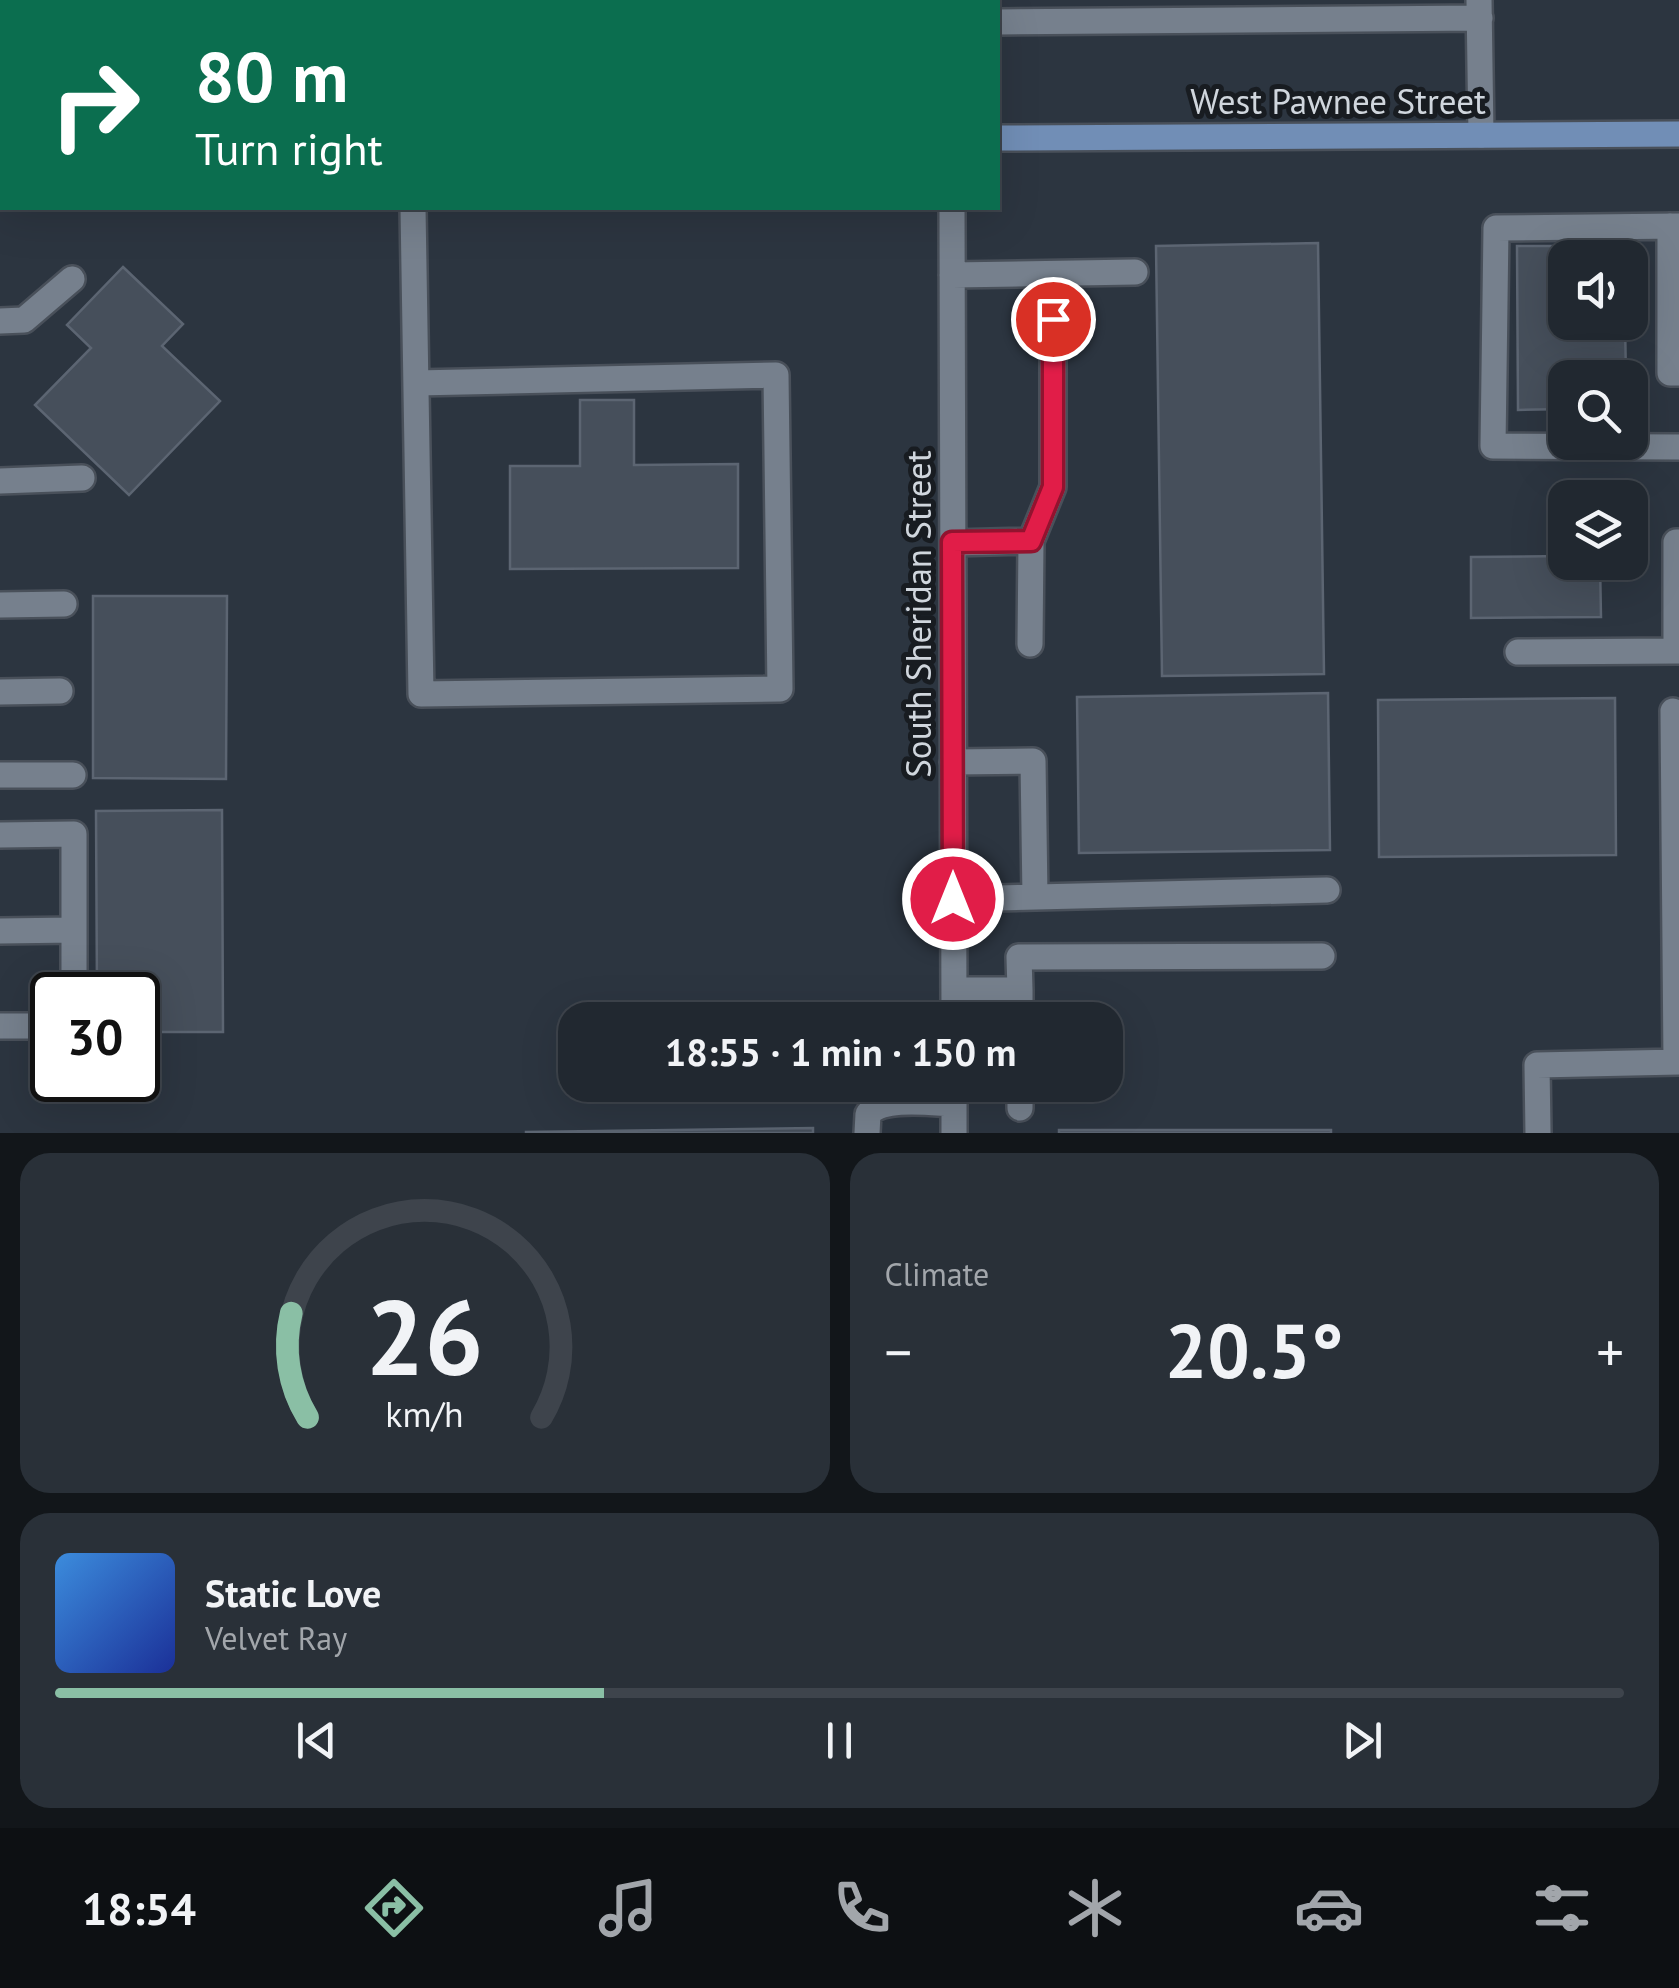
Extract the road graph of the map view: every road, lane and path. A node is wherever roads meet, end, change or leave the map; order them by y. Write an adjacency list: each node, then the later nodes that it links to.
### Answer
1 (758, 0): 2 (street)
2 (778, 0)
3 (1479, 9): 4 (street); 6 (street)
4 (1009, 15)
5 (1679, 134): 6 (main road, West Pawnee Street)
6 (1481, 135): 7 (main road, West Pawnee Street)
7 (1000, 138)
8 (413, 210): 17 (street)
9 (952, 210): 12 (street, South Sheridan Street)
10 (1674, 226): 16 (street); 18 (street)
11 (1135, 272): 13 (street)
12 (952, 275): 13 (street); 22 (street, South Sheridan Street)
13 (1053, 275): 21 (street)
14 (72, 280): 15 (street)
15 (0, 320)
16 (1679, 373)
17 (416, 382): 17 (street)
18 (1679, 447)
19 (82, 478): 20 (street)
20 (0, 481)
21 (1031, 541): 22 (street); 26 (street)
22 (952, 542): 32 (street, South Sheridan Street)
23 (1679, 542): 27 (street)
24 (64, 604): 25 (street)
25 (0, 605)
26 (1030, 644)
27 (1677, 651): 28 (street)
28 (1518, 652)
29 (60, 690): 30 (street)
30 (0, 692)
31 (1673, 712): 35 (street)
32 (953, 762): 38 (street); 39 (street, South Sheridan Street)
33 (0, 775): 34 (street)
34 (73, 775)
35 (1676, 777): 42 (street)
36 (0, 835): 40 (street)
37 (1327, 890): 38 (street)
38 (1035, 897): 39 (street)
39 (953, 899): 45 (street, South Sheridan Street)
40 (74, 930): 41 (street); 44 (street)
41 (0, 931)
42 (1677, 933): 51 (street)
43 (1322, 956): 46 (street)
44 (74, 972)
45 (954, 990): 46 (street); 47 (street, South Sheridan Street)
46 (1020, 990): 48 (street)
47 (954, 1002)
48 (1020, 1002)
49 (0, 1026): 50 (street)
50 (30, 1026)
51 (1677, 1062): 56 (street)
52 (892, 1102): 54 (street)
53 (954, 1102): 55 (street)
54 (867, 1133)
55 (954, 1133)
56 (1538, 1133)

